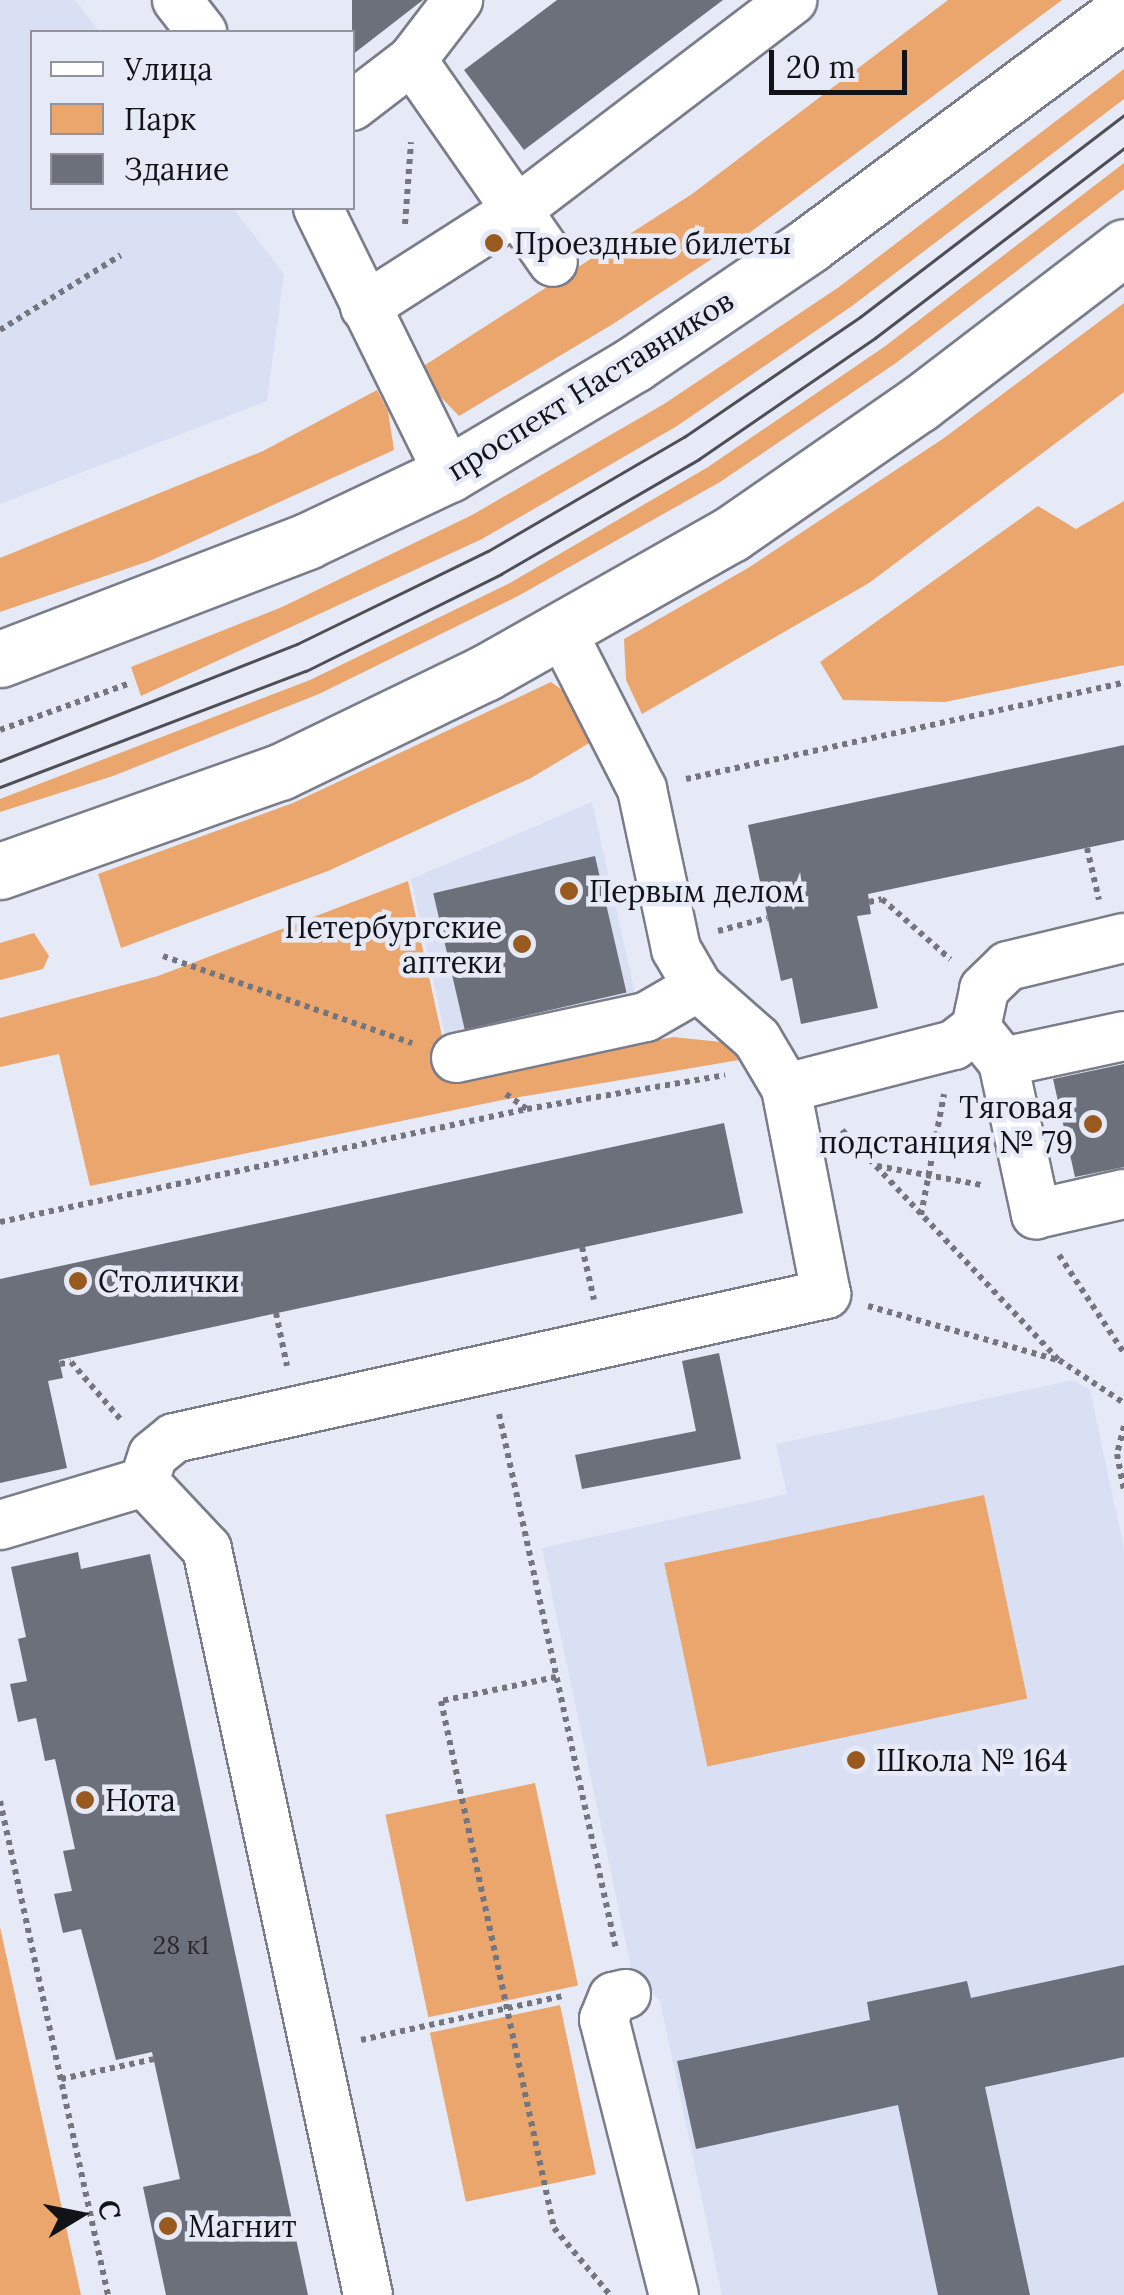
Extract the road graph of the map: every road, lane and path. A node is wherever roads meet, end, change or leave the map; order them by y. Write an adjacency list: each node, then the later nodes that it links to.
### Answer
1 (177, 0): 5 (lane)
2 (458, 0): 6 (lane)
3 (792, 0): 9 (lane)
4 (1124, 11): 15 (main road, проспект Наставников)
5 (200, 30)
6 (412, 60): 7 (lane); 9 (lane); 13 (path)
7 (355, 104)
8 (319, 210): 13 (lane)
9 (518, 210): 12 (lane); 13 (lane)
10 (1124, 246): 16 (main road)
11 (121, 255): 14 (path)
12 (553, 262)
13 (383, 296): 15 (lane)
14 (0, 330)
15 (449, 474): 17 (main road, проспект Наставников)
16 (561, 630): 21 (lane); 22 (main road)
17 (0, 659)
18 (1124, 683): 21 (path)
19 (128, 684): 20 (path)
20 (0, 730)
21 (642, 788): 26 (lane)
22 (0, 872)
23 (869, 902): 27 (path)
24 (1124, 938): 27 (lane)
25 (163, 956): 29 (path)
26 (698, 987): 29 (lane); 30 (lane)
27 (979, 1031): 28 (lane); 30 (lane); 33 (path); 35 (lane)
28 (1124, 1036)
29 (456, 1058): 31 (path)
30 (787, 1080): 31 (path); 32 (path); 38 (lane)
31 (527, 1109): 37 (path)
32 (876, 1166): 33 (path); 36 (path)
33 (929, 1179): 35 (path); 36 (path)
34 (1124, 1194): 35 (lane)
35 (1034, 1201): 39 (path)
36 (921, 1216): 40 (path)
37 (0, 1222)
38 (826, 1294): 40 (path); 42 (lane)
39 (1124, 1352)
40 (1059, 1360): 43 (path)
41 (60, 1364): 45 (path)
42 (489, 1368): 45 (lane); 48 (path)
43 (1124, 1403)
44 (1124, 1426): 46 (path)
45 (148, 1468): 47 (lane); 56 (lane)
46 (1124, 1490)
47 (0, 1525)
48 (556, 1676): 50 (path); 51 (path)
49 (0, 1801): 54 (path)
50 (625, 1988): 51 (path); 58 (lane)
51 (506, 2008): 52 (path); 57 (path)
52 (396, 2032)
53 (154, 2060): 54 (path)
54 (61, 2078): 55 (path)
55 (108, 2295)
56 (368, 2295)
57 (610, 2295)
58 (674, 2295)

